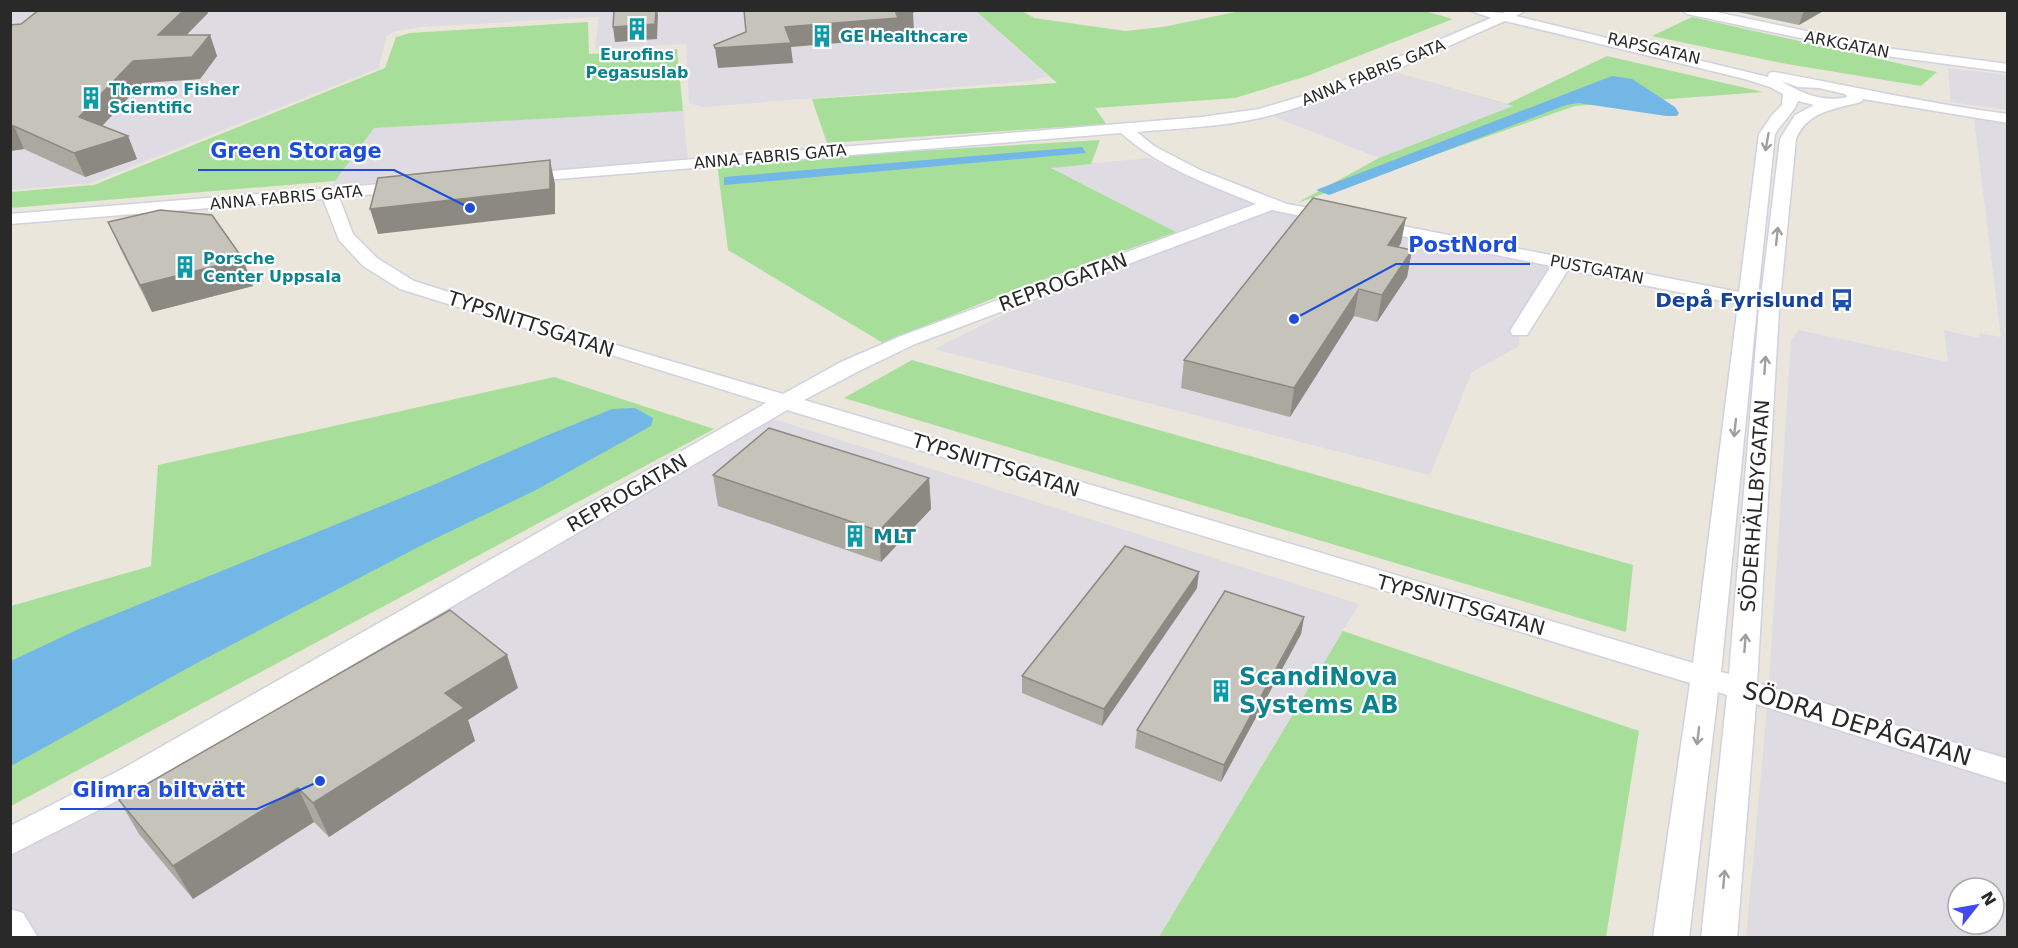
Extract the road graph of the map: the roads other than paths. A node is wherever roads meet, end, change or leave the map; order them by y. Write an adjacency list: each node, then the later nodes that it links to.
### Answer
1 (1475, 10): 3 (street, RAPSGATAN)
2 (1687, 10): 4 (street, ARKGATAN)
3 (1508, 13): 5 (street, RAPSGATAN); 6 (street, RAPSGATAN); 10 (street, ANNA FABRIS GATA)
4 (2007, 68)
5 (1813, 82): 6 (street); 7 (street, RAPSGATAN)
6 (1789, 91): 7 (street, RAPSGATAN); 17 (street, SÖDERHÄLLBYGATAN, one-way to 17)
7 (1845, 100): 8 (street); 9 (street); 17 (street, SÖDERHÄLLBYGATAN, one-way to 7)
8 (2007, 119)
9 (2007, 124)
10 (1124, 128): 11 (street, ANNA FABRIS GATA); 14 (street, PUSTGATAN)
11 (506, 178)
12 (423, 185): 13 (street, ANNA FABRIS GATA)
13 (328, 193): 15 (street, ANNA FABRIS GATA); 19 (street, TYPSNITTSGATAN)
14 (1271, 204): 16 (street, PUSTGATAN); 19 (street, REPROGATAN)
15 (10, 219)
16 (1562, 262): 17 (street, PUSTGATAN); 18 (street)
17 (1759, 302): 20 (street, SÖDERHÄLLBYGATAN, one-way to 20); 21 (street, SÖDERHÄLLBYGATAN, one-way to 17)
18 (1520, 331)
19 (784, 402): 20 (street, TYPSNITTSGATAN); 23 (street, REPROGATAN)
20 (1706, 678): 21 (street, SÖDRA DEPÅGATAN); 26 (street, SÖDERHÄLLBYGATAN, one-way to 26)
21 (1742, 689): 22 (street, SÖDRA DEPÅGATAN); 27 (street, SÖDERHÄLLBYGATAN, one-way to 21)
22 (2007, 771)
23 (10, 842)
24 (10, 924): 25 (street)
25 (20, 938)
26 (1671, 938)
27 (1719, 938)

